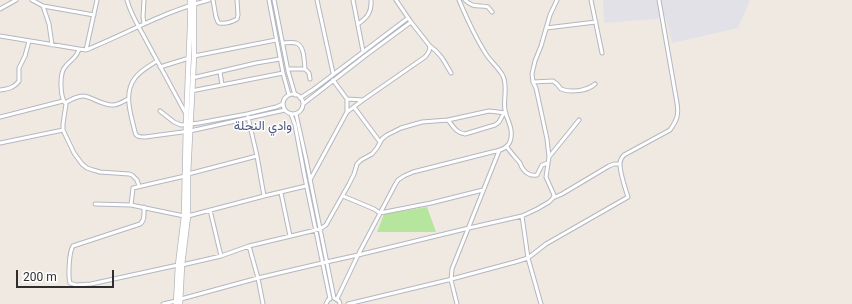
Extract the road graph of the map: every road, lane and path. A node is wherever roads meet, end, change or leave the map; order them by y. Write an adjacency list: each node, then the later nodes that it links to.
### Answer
1 (16, 0): 22 (street)
2 (32, 0): 21 (street)
3 (97, 0): 24 (street)
4 (127, 0): 30 (street)
5 (144, 0): 28 (street)
6 (209, 0): 20 (street)
7 (213, 0): 8 (street)
8 (237, 0)
9 (269, 0): 33 (street)
10 (274, 0): 35 (street)
11 (317, 0): 51 (street)
12 (353, 0): 29 (street)
13 (371, 0): 29 (street)
14 (396, 0): 25 (street)
15 (459, 0): 76 (street)
16 (465, 0): 23 (street)
17 (557, 0): 31 (street)
18 (591, 0): 27 (street)
19 (660, 0): 95 (street)
20 (192, 2): 28 (street); 43 (main road)
21 (43, 6): 24 (street); 36 (street)
22 (0, 9)
23 (492, 12)
24 (94, 14): 39 (street)
25 (408, 18): 26 (street); 40 (street)
26 (411, 22): 37 (street); 42 (street)
27 (596, 22): 31 (street); 41 (street)
28 (144, 23): 30 (street)
29 (358, 24): 40 (street)
30 (138, 26): 39 (street); 45 (street)
31 (546, 28): 56 (street)
32 (0, 36): 34 (street)
33 (276, 40): 43 (street); 44 (street)
34 (29, 41): 36 (street); 61 (street)
35 (283, 43): 47 (street); 48 (street)
36 (52, 45): 38 (street)
37 (430, 46): 52 (street); 68 (street)
38 (79, 49): 39 (street); 69 (street)
39 (86, 50)
40 (363, 51): 42 (street); 51 (street)
41 (602, 53)
42 (365, 56): 55 (street)
43 (191, 57): 46 (street); 53 (main road); 80 (main road)
44 (280, 59): 49 (street); 50 (street)
45 (157, 61): 46 (street); 67 (street)
46 (160, 67): 80 (street)
47 (288, 69): 48 (street); 58 (street)
48 (305, 70): 54 (street)
49 (220, 72): 53 (street); 57 (street)
50 (283, 73): 57 (street); 60 (street)
51 (333, 73): 65 (street)
52 (450, 73)
53 (192, 78): 62 (main road)
54 (310, 79)
55 (334, 80): 66 (street); 71 (street)
56 (533, 82): 59 (street); 93 (street)
57 (222, 84): 62 (street)
58 (292, 84): 60 (street); 64 (street)
59 (596, 84)
60 (286, 85): 63 (street)
61 (0, 90)
62 (191, 91): 85 (main road)
63 (289, 95): 64 (street); 70 (street)
64 (295, 95): 65 (street)
65 (300, 98): 71 (street)
66 (347, 99): 68 (street); 75 (street)
67 (128, 100): 69 (street); 87 (street)
68 (363, 100): 72 (street)
69 (64, 102): 81 (street); 86 (street)
70 (283, 104): 73 (street); 77 (street)
71 (303, 104): 79 (street)
72 (354, 107): 75 (street); 88 (street)
73 (285, 110): 78 (street); 82 (street)
74 (160, 111): 85 (street)
75 (347, 112): 97 (street)
76 (505, 113): 83 (street); 83 (street); 90 (street)
77 (248, 114): 82 (street); 85 (street)
78 (291, 114): 79 (street); 99 (street)
79 (296, 114): 97 (street)
80 (186, 116): 85 (main road)
81 (0, 117)
82 (248, 118): 87 (street); 92 (street)
83 (448, 120): 88 (street)
84 (579, 120): 93 (street)
85 (188, 124): 87 (main road)
86 (63, 130): 89 (street); 98 (street)
87 (188, 132): 96 (main road)
88 (380, 142): 103 (street)
89 (0, 143)
90 (507, 147): 91 (street); 94 (street)
91 (499, 151): 100 (street); 109 (street)
92 (257, 156): 96 (street); 102 (street)
93 (549, 157): 94 (street)
94 (548, 163): 104 (street)
95 (620, 164): 104 (street); 118 (street)
96 (186, 175): 98 (street); 110 (main road)
97 (310, 180): 113 (street)
98 (139, 186): 106 (street)
99 (306, 186): 101 (street); 113 (street)
100 (484, 190): 109 (street); 112 (street)
101 (281, 192): 102 (street); 114 (street)
102 (264, 196): 108 (street)
103 (343, 196): 109 (street); 113 (street)
104 (552, 198): 111 (street)
105 (95, 204): 106 (street)
106 (131, 205): 107 (street)
107 (144, 207): 110 (street); 121 (street)
108 (210, 210): 110 (street); 116 (street)
109 (380, 213): 117 (street)
110 (186, 216): 121 (main road)
111 (522, 216): 112 (street); 118 (street)
112 (469, 228): 117 (street); 123 (street)
113 (318, 230): 114 (street); 119 (street); 120 (street)
114 (290, 236): 115 (street)
115 (250, 246): 116 (street); 122 (street)
116 (220, 256): 121 (street)
117 (358, 256): 119 (street); 124 (street)
118 (528, 258): 123 (street); 132 (street)
119 (327, 262): 120 (street); 124 (street)
120 (322, 263): 122 (street); 124 (street)
121 (180, 265): 125 (main road)
122 (258, 278): 125 (street); 127 (street)
123 (451, 280): 130 (street); 131 (street)
124 (333, 298): 128 (street); 129 (street)
125 (178, 302): 126 (street)
126 (163, 304)
127 (263, 304)
128 (326, 304)
129 (340, 304)
130 (348, 304)
131 (456, 304)
132 (541, 304)

